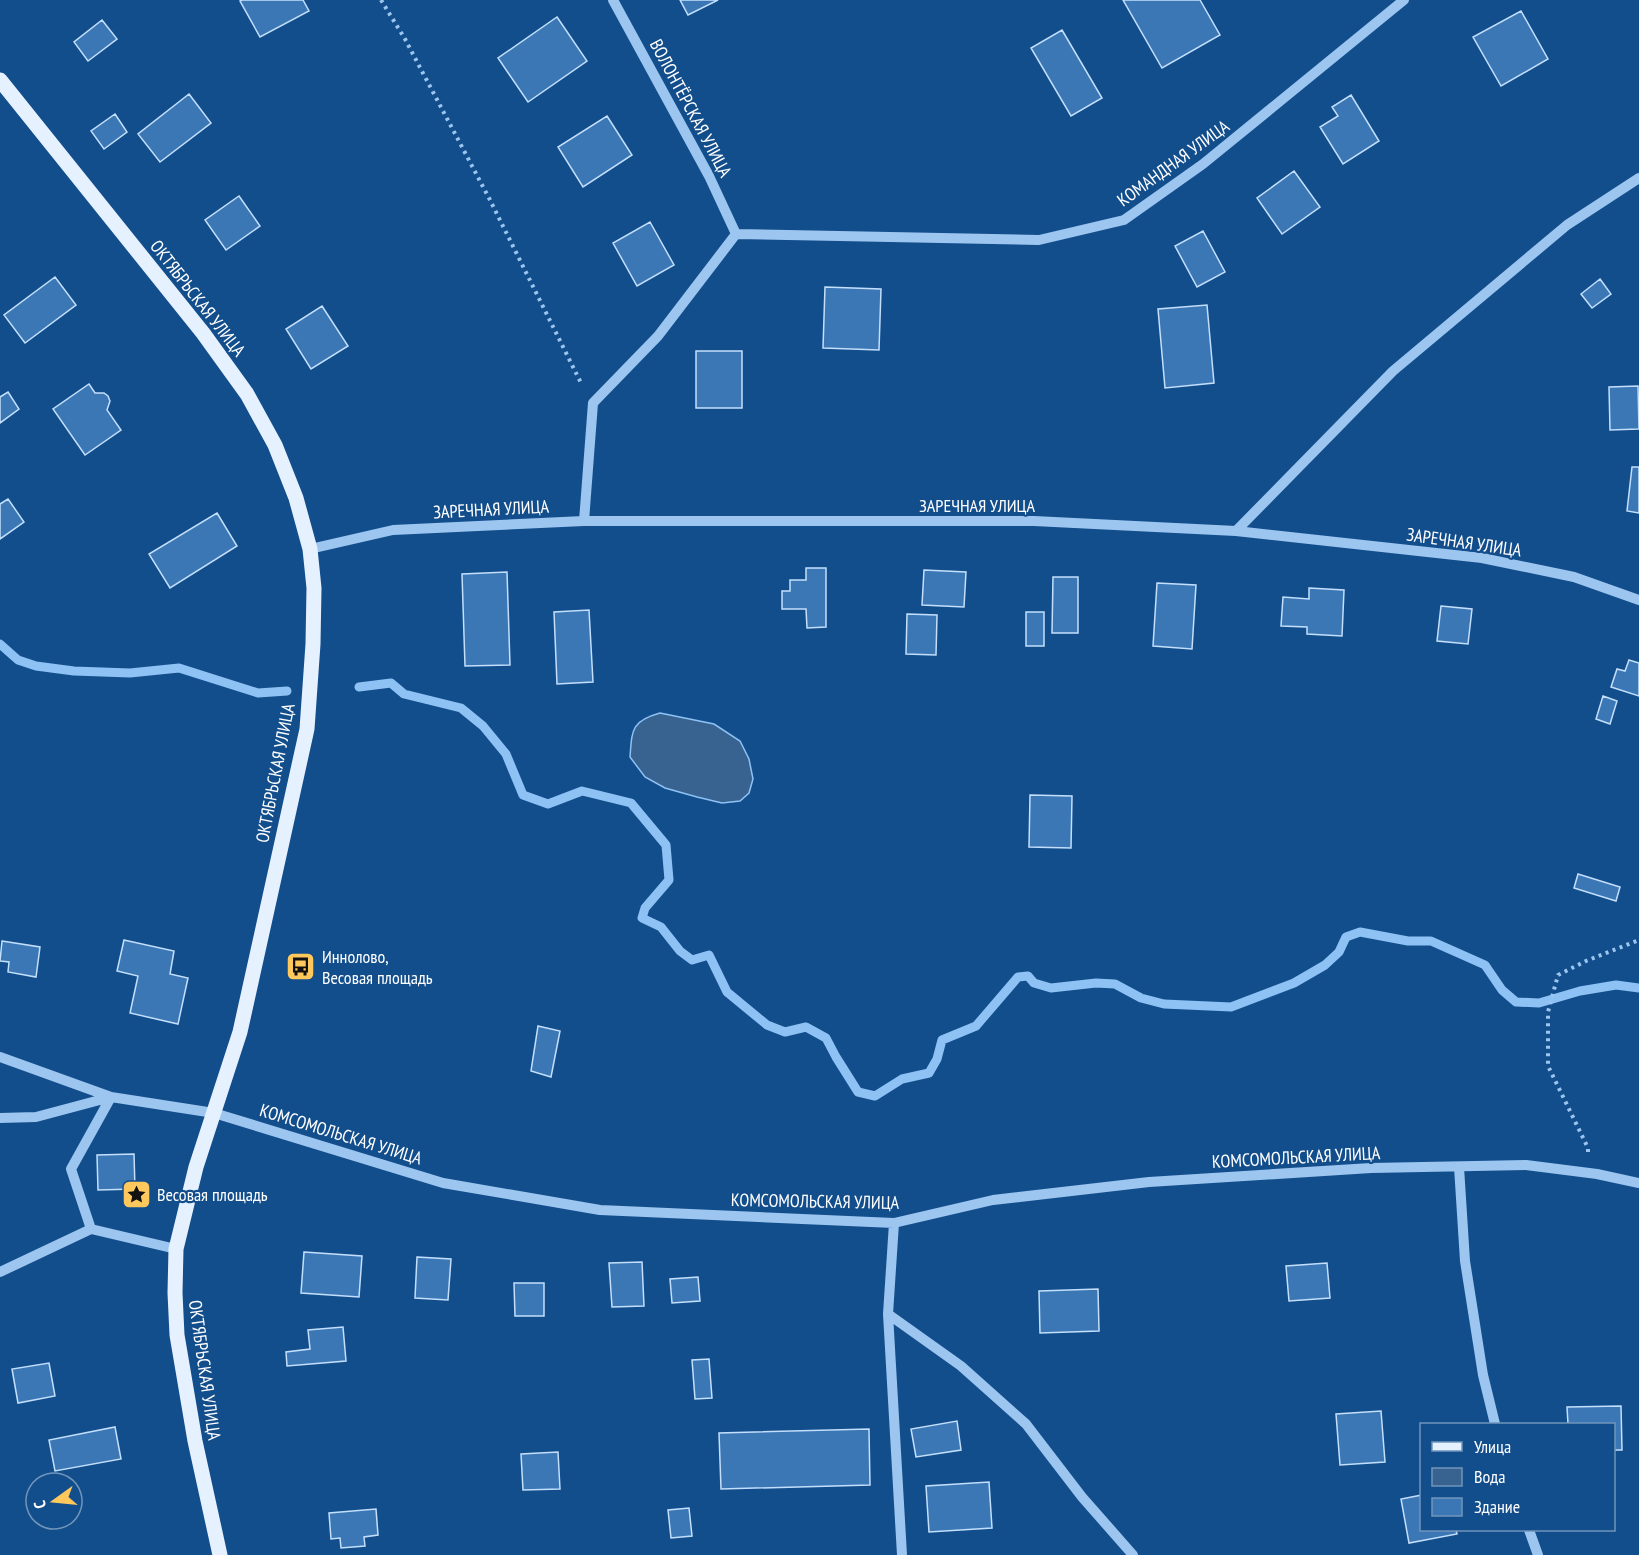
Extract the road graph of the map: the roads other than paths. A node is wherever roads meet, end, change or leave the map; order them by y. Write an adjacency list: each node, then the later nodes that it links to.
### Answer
1 (614, 0): 5 (street, ВОЛОНТЁРСКАЯ УЛИЦА)
2 (1404, 0): 5 (street, КОМАНДНАЯ УЛИЦА)
3 (0, 80): 8 (main road, ОКТЯБРЬСКАЯ УЛИЦА)
4 (1639, 178): 7 (street)
5 (736, 234): 6 (street)
6 (584, 521): 7 (street, ЗАРЕЧНАЯ УЛИЦА); 8 (street, ЗАРЕЧНАЯ УЛИЦА)
7 (1236, 531): 9 (street, ЗАРЕЧНАЯ УЛИЦА)
8 (310, 549): 12 (main road, ОКТЯБРЬСКАЯ УЛИЦА)
9 (1639, 600)
10 (0, 1057): 11 (street)
11 (111, 1097): 12 (street, КОМСОМОЛЬСКАЯ УЛИЦА); 13 (street); 17 (street)
12 (214, 1113): 16 (street, КОМСОМОЛЬСКАЯ УЛИЦА); 18 (main road, ОКТЯБРЬСКАЯ УЛИЦА)
13 (0, 1118)
14 (1459, 1167): 15 (street, КОМСОМОЛЬСКАЯ УЛИЦА); 16 (street, КОМСОМОЛЬСКАЯ УЛИЦА); 21 (street)
15 (1639, 1183)
16 (894, 1223): 20 (street)
17 (91, 1229): 18 (street); 19 (street)
18 (176, 1249): 23 (main road, ОКТЯБРЬСКАЯ УЛИЦА)
19 (0, 1272)
20 (888, 1314): 24 (street); 25 (street)
21 (1495, 1423)
22 (1529, 1531): 26 (street)
23 (220, 1555)
24 (902, 1555)
25 (1133, 1555)
26 (1538, 1555)

